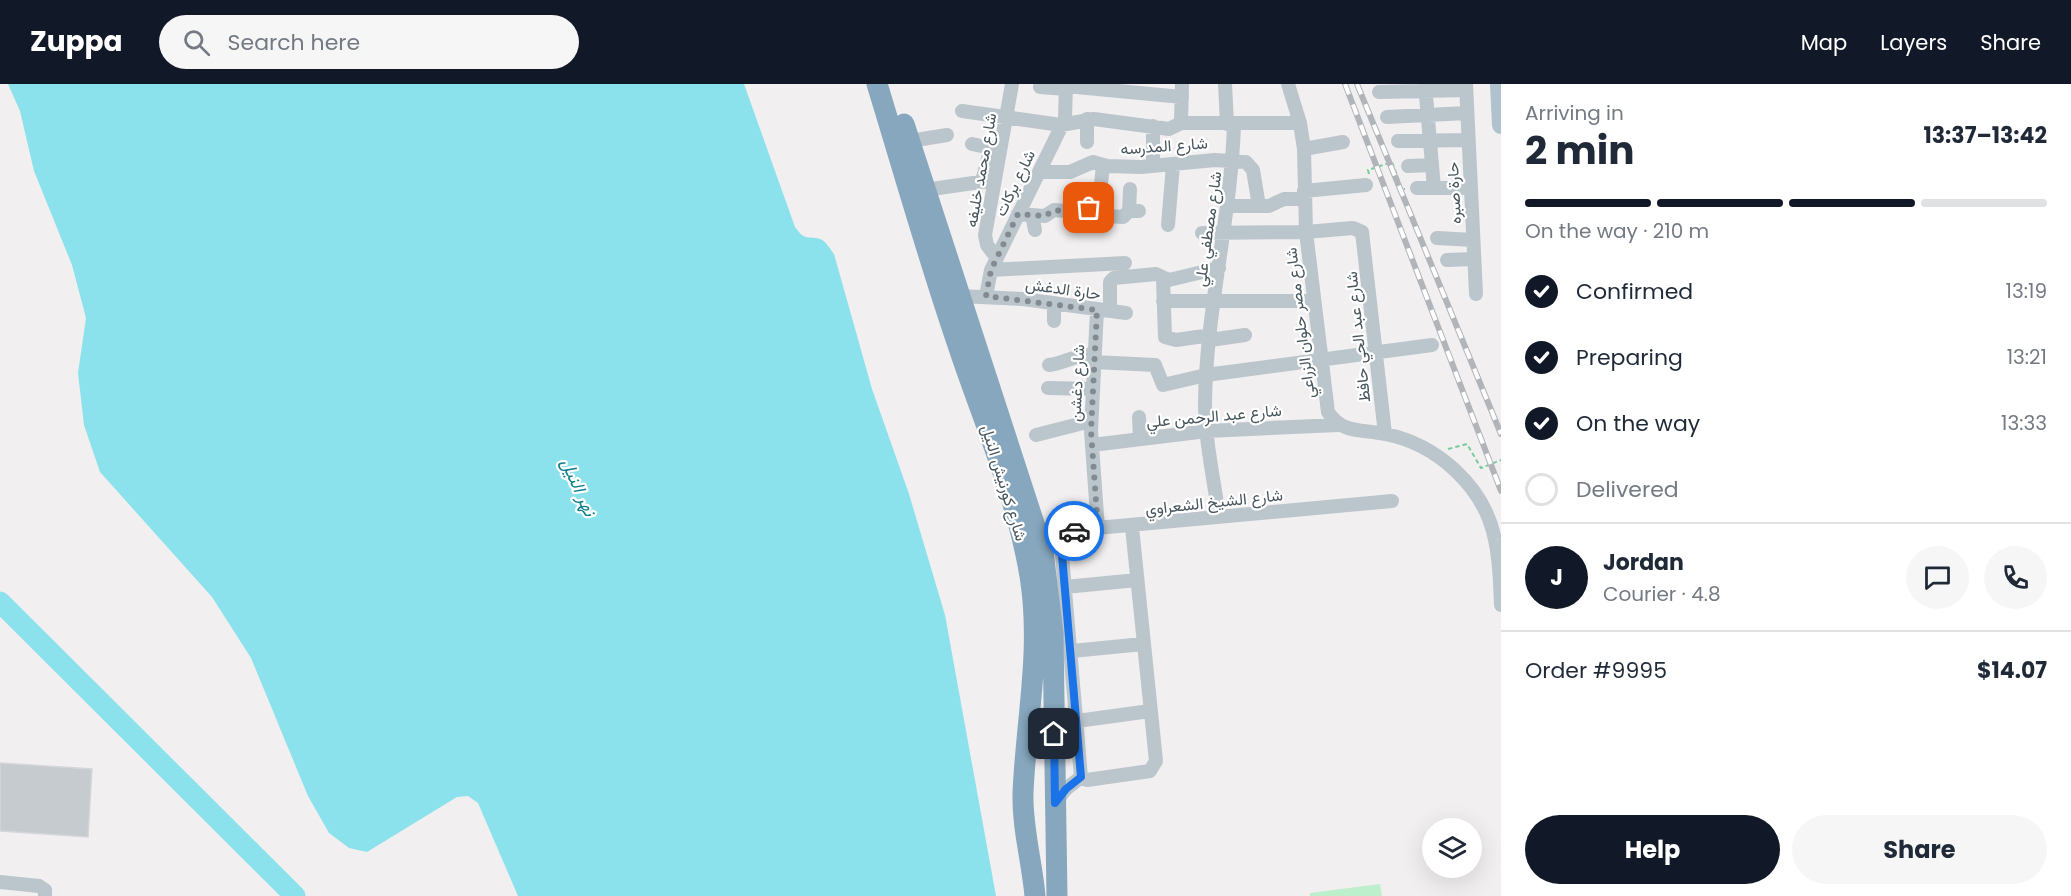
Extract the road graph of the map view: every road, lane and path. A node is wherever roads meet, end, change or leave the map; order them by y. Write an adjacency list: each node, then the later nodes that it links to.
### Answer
1 (877, 84): 113 (highway, شارع كورنيش النيل)
2 (891, 84): 28 (highway, شارع كورنيش النيل)
3 (1012, 84): 17 (street, شارع محمد خليفه)
4 (1225, 84): 23 (street, شارع مصطفي علي)
5 (1288, 84): 21 (street, شارع مصر حلوان الزراعي)
6 (1499, 84): 24 (main road)
7 (1066, 86): 8 (street); 10 (street); 22 (street, شارع بركات)
8 (1040, 87)
9 (1466, 87): 11 (street); 15 (street, حارة صبره)
10 (1123, 88): 12 (street)
11 (1425, 88): 13 (street); 16 (street)
12 (1182, 90): 20 (street)
13 (1379, 92)
14 (962, 111): 17 (street)
15 (1467, 113): 16 (street); 27 (street, حارة صبره)
16 (1426, 115): 18 (street); 30 (street)
17 (1007, 117): 22 (street); 43 (street, شارع محمد خليفه)
18 (1388, 117)
19 (1087, 119): 22 (street); 25 (street); 31 (street)
20 (1181, 123): 23 (street); 25 (street)
21 (1300, 123): 23 (street); 34 (street, شارع مصر حلوان الزراعي)
22 (1061, 125): 42 (street, شارع بركات)
23 (1231, 125): 35 (street, شارع مصطفي علي)
24 (1501, 125)
25 (1152, 126): 39 (street)
26 (947, 135): 28 (street)
27 (1468, 140): 30 (street); 48 (street, حارة صبره)
28 (910, 141): 51 (highway, شارع كورنيش النيل)
29 (1398, 141): 30 (street)
30 (1429, 141): 38 (street)
31 (1087, 142)
32 (1342, 142): 34 (street)
33 (972, 144): 43 (street)
34 (1304, 149): 52 (street, شارع مصر حلوان الزراعي)
35 (1233, 160): 37 (street, شارع المدرسه); 53 (street, شارع مصطفي علي); 54 (street)
36 (1103, 165): 39 (street, شارع المدرسه); 42 (street, شارع المدرسه); 44 (street)
37 (1173, 165): 39 (street, شارع المدرسه); 56 (street)
38 (1431, 165): 40 (street); 47 (street)
39 (1153, 166)
40 (1408, 166)
41 (1368, 170): 50 (path)
42 (1039, 172): 55 (street, شارع بركات)
43 (988, 180): 51 (street); 66 (street, شارع محمد خليفه)
44 (1101, 184)
45 (1366, 185): 52 (street)
46 (1417, 188): 47 (street)
47 (1434, 188): 48 (street)
48 (1470, 188): 62 (street, حارة صبره)
49 (1130, 189): 55 (street)
50 (1402, 189)
51 (926, 190): 70 (highway, شارع كورنيش النيل)
52 (1304, 195): 54 (street); 58 (street, شارع مصر حلوان الزراعي)
53 (1229, 206): 54 (street); 60 (street, شارع مصطفي علي)
54 (1259, 206)
55 (1025, 214): 57 (street); 66 (street, شارع بركات)
56 (1168, 225)
57 (1035, 230)
58 (1306, 232): 60 (street); 73 (street, شارع مصر حلوان الزراعي); 82 (street, شارع عبد الحي حافظ)
59 (1202, 233): 60 (street)
60 (1224, 234): 67 (street, شارع مصطفي علي)
61 (1437, 238): 62 (street)
62 (1473, 240): 63 (street, حارة صبره)
63 (1474, 259): 64 (street); 69 (street, حارة صبره)
64 (1447, 260)
65 (1125, 263): 66 (street)
66 (994, 264): 71 (street, شارع بركات)
67 (1219, 268): 68 (street); 72 (street, شارع مصطفي علي)
68 (1163, 278): 74 (street); 76 (street, شارع دغشن)
69 (1476, 294)
70 (958, 296): 71 (street, حارة الدغش); 104 (highway, شارع كورنيش النيل)
71 (986, 296): 75 (street, حارة الدغش)
72 (1215, 301): 73 (street); 74 (street); 80 (street, شارع مصطفي علي)
73 (1312, 301): 84 (street, شارع مصر حلوان الزراعي)
74 (1163, 302): 80 (street)
75 (1054, 305): 76 (street, حارة الدغش); 78 (street)
76 (1104, 311): 77 (street, حارة الدغش); 83 (street, شارع دغشن)
77 (1126, 313)
78 (1054, 321)
79 (1245, 335): 80 (street)
80 (1211, 337): 86 (street, شارع مصطفي علي)
81 (1432, 345): 82 (street)
82 (1376, 352): 84 (street); 93 (street, شارع عبد الحي حافظ)
83 (1095, 358): 85 (street); 86 (street); 88 (street, شارع دغشن)
84 (1320, 360): 86 (street); 91 (street, شارع مصر حلوان الزراعي)
85 (1049, 365)
86 (1206, 375): 92 (street, شارع مصطفي علي)
87 (1048, 388): 88 (street)
88 (1093, 389): 90 (street, شارع دغشن)
89 (1139, 417): 95 (street)
90 (1091, 421): 94 (street); 96 (street, شارع دغشن)
91 (1338, 425): 92 (street, شارع عبد الرحمن علي); 93 (street)
92 (1207, 431): 95 (street, شارع عبد الرحمن علي); 100 (street, شارع مصطفي علي)
93 (1385, 434): 97 (street)
94 (1036, 435)
95 (1140, 439): 96 (street, شارع عبد الرحمن علي)
96 (1092, 445): 102 (street, شارع دغشن)
97 (1434, 453): 98 (path); 107 (street)
98 (1501, 460)
99 (1392, 501): 100 (street, شارع الشيخ الشعراوي)
100 (1219, 517): 101 (street, شارع الشيخ الشعراوي)
101 (1132, 527): 102 (street, شارع الشيخ الشعراوي); 105 (street)
102 (1098, 529): 103 (street, شارع الشيخ الشعراوي)
103 (1060, 532): 104 (street, شارع الشيخ الشعراوي); 106 (street)
104 (1038, 534): 114 (highway, شارع كورنيش النيل)
105 (1137, 580): 106 (street); 108 (street)
106 (1065, 587): 109 (street)
107 (1501, 605)
108 (1143, 644): 109 (street); 110 (street)
109 (1072, 651): 111 (street)
110 (1150, 711): 111 (street); 112 (street)
111 (1077, 721): 112 (street)
112 (1081, 777): 114 (street)
113 (1024, 783): 114 (highway); 115 (highway, شارع كورنيش النيل)
114 (1055, 804): 115 (highway); 119 (highway, شارع كورنيش النيل)
115 (1025, 829): 118 (highway, شارع كورنيش النيل)
116 (0, 882): 117 (street)
117 (45, 896)
118 (1035, 896)
119 (1057, 896)

